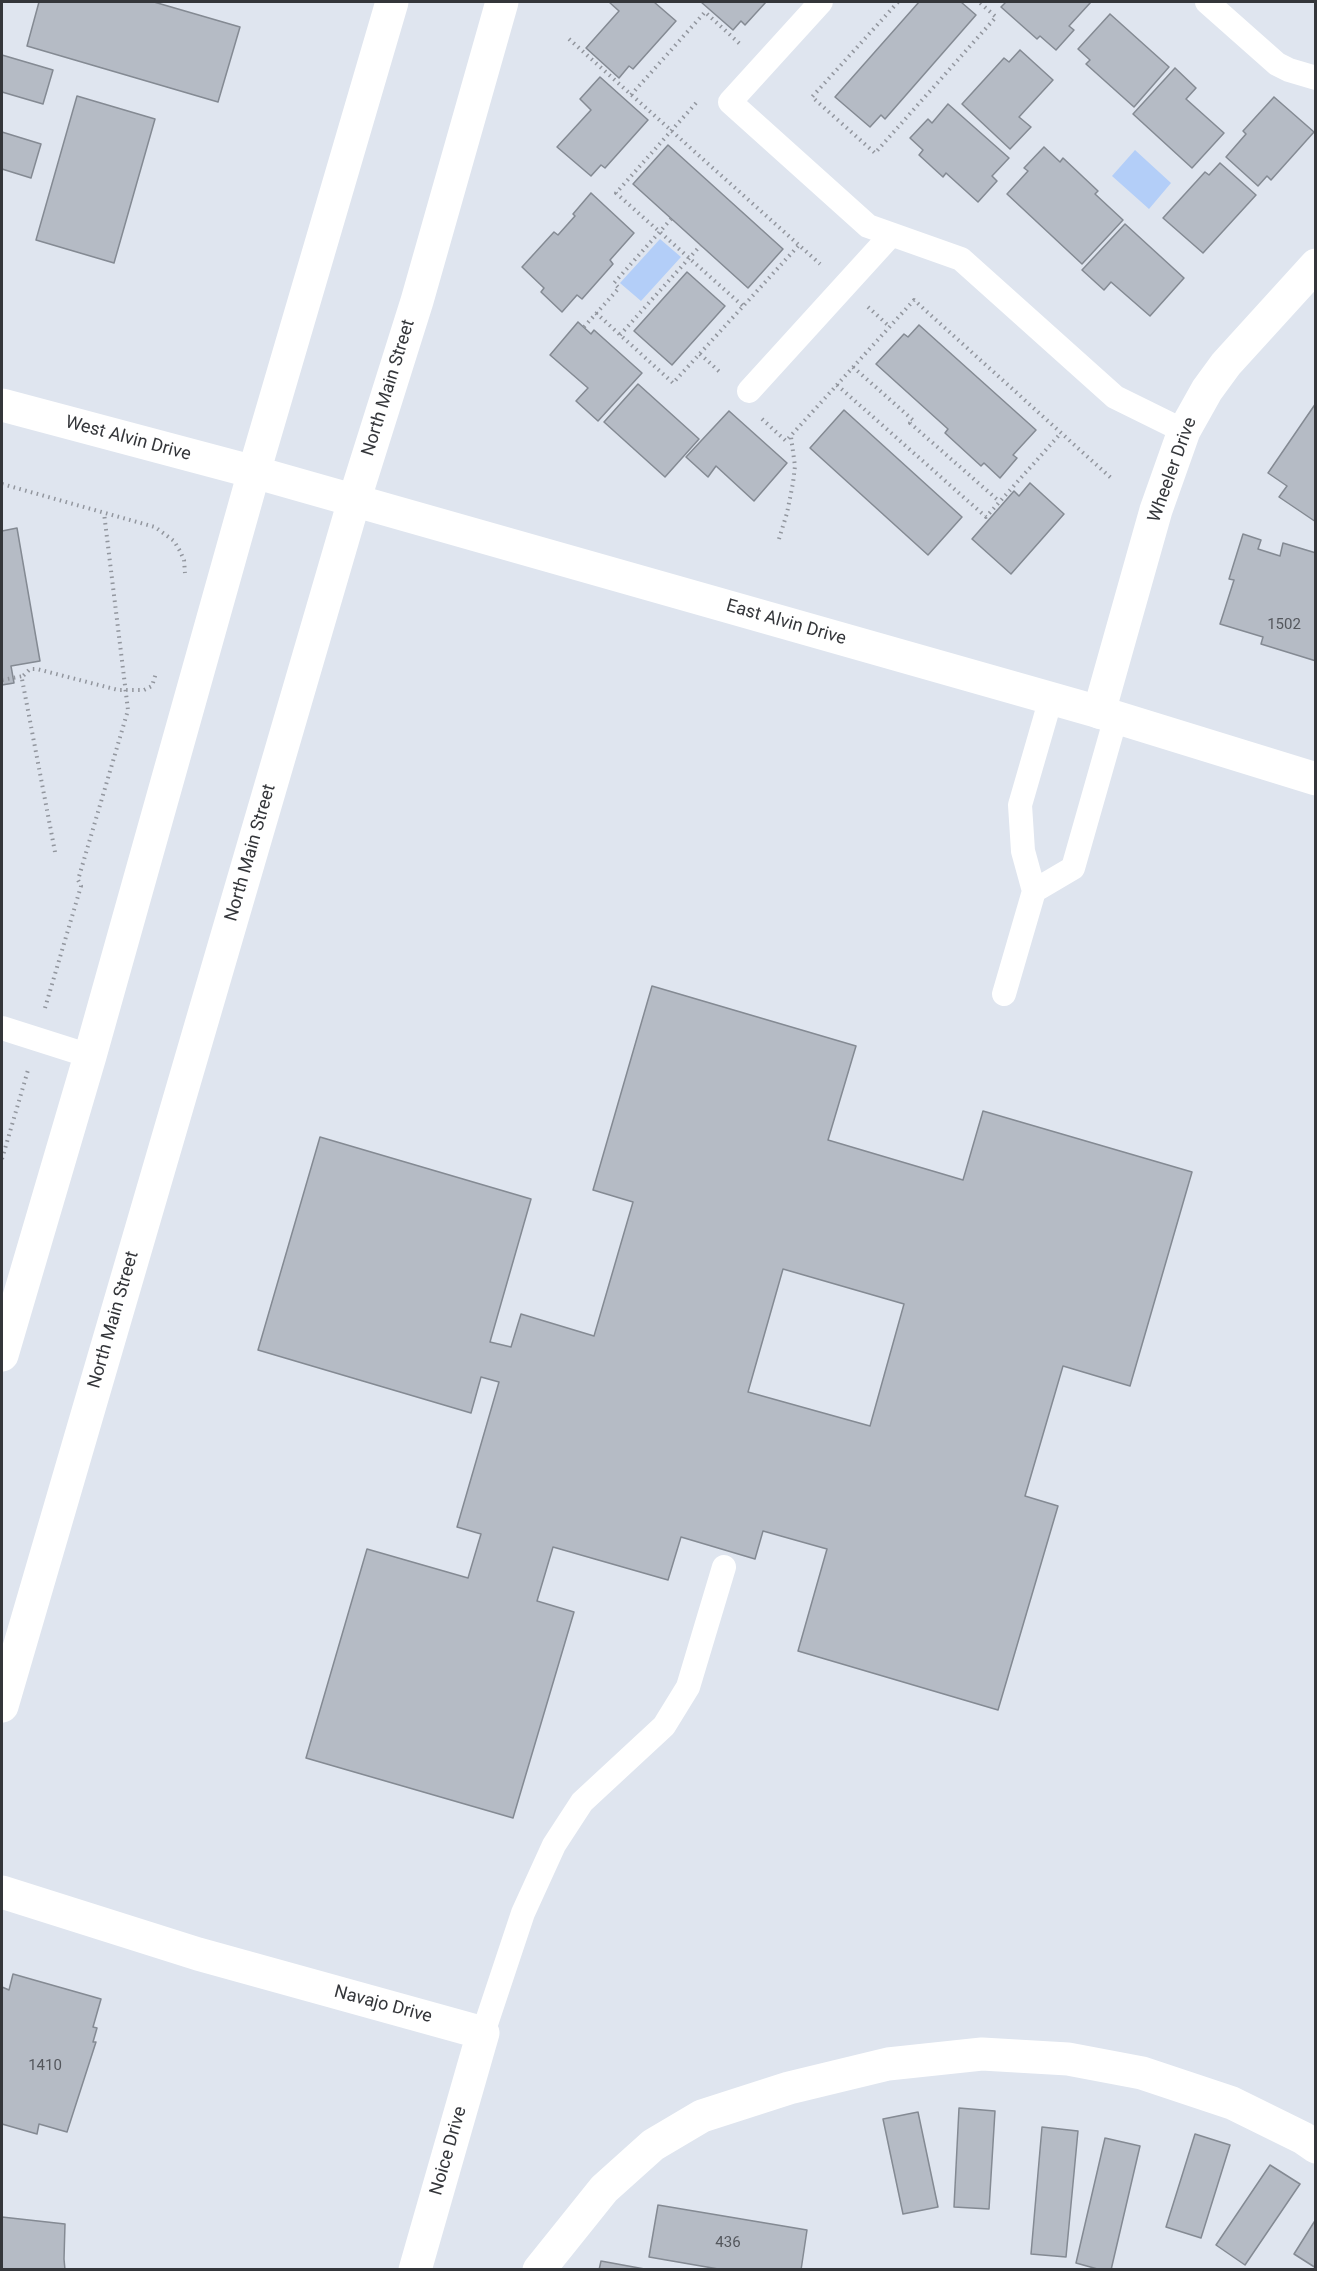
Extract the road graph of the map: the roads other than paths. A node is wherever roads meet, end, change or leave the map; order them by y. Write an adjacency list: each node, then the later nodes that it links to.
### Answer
1 (392, 2): 11 (main road)
2 (502, 2): 12 (main road, North Main Street)
3 (820, 2): 6 (lane)
4 (1207, 2): 5 (lane)
5 (1316, 78)
6 (891, 235): 8 (lane); 10 (lane)
7 (1316, 265): 10 (main road, Wheeler Drive)
8 (740, 386)
9 (2, 405): 11 (main road, West Alvin Drive)
10 (1184, 431): 14 (main road, Wheeler Drive)
11 (254, 472): 12 (main road, East Alvin Drive); 19 (main road)
12 (354, 501): 13 (main road, East Alvin Drive); 22 (main road, North Main Street)
13 (1051, 699): 14 (main road, East Alvin Drive); 16 (lane)
14 (1107, 714): 15 (main road, East Alvin Drive); 16 (lane)
15 (1316, 779)
16 (1034, 891): 17 (lane)
17 (1004, 994)
18 (2, 1028): 19 (lane)
19 (90, 1056): 20 (main road)
20 (2, 1355)
21 (724, 1567): 24 (lane)
22 (2, 1706)
23 (2, 1892): 24 (main road, Navajo Drive)
24 (483, 2033): 26 (main road, Noice Drive)
25 (1316, 2147): 27 (main road)
26 (415, 2270)
27 (539, 2270)

